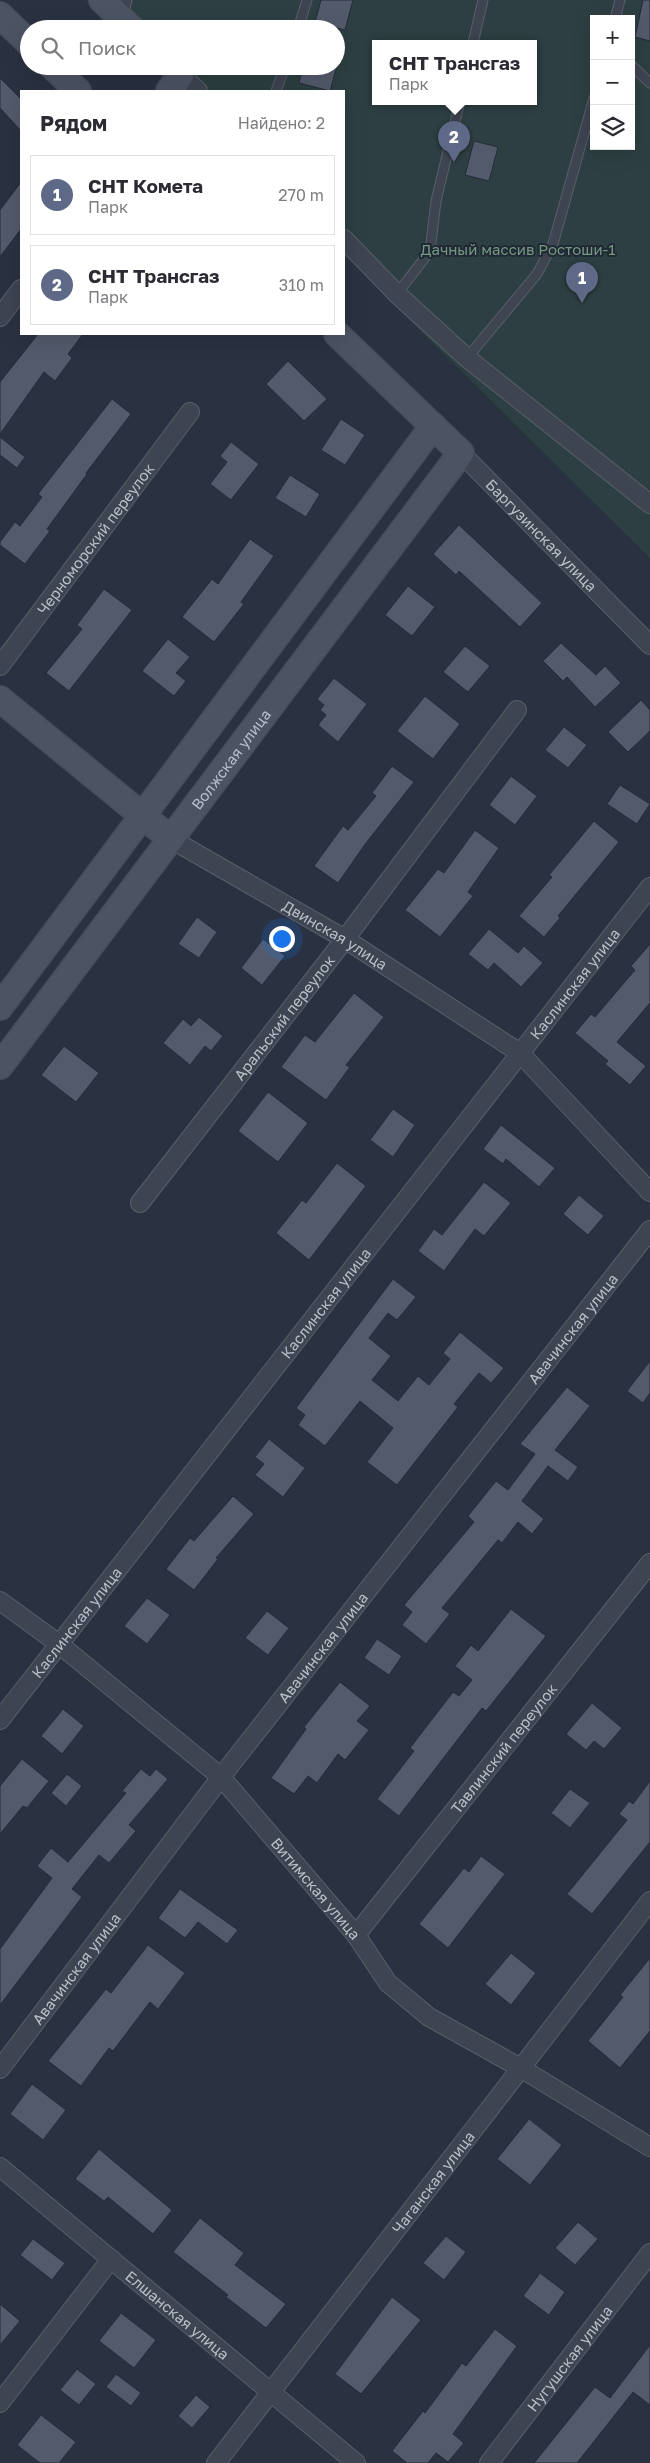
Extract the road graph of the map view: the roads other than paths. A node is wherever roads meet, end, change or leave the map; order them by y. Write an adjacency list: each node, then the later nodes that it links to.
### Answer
1 (102, 0): 7 (street)
2 (308, 0): 8 (lane)
3 (483, 0): 10 (lane)
4 (620, 0): 6 (lane)
5 (0, 15): 9 (street)
6 (616, 15)
7 (127, 16)
8 (301, 20)
9 (20, 34)
10 (474, 40)
11 (635, 69): 14 (lane)
12 (61, 75): 15 (street)
13 (282, 75): 16 (lane)
14 (650, 83)
15 (77, 90)
16 (276, 90)
17 (459, 105): 21 (lane)
18 (592, 105): 24 (lane)
19 (345, 240): 21 (street)
20 (20, 290): 22 (street)
21 (397, 294): 24 (street)
22 (0, 317)
23 (338, 335): 26 (street, Баргузинская улица)
24 (467, 358): 28 (street)
25 (190, 412): 30 (street, Черноморский переулок)
26 (433, 426): 27 (street, Баргузинская улица); 33 (street)
27 (461, 453): 29 (street, Баргузинская улица); 34 (street, Волжская улица)
28 (650, 504)
29 (650, 645)
30 (0, 666)
31 (0, 699): 33 (street, Двинская улица)
32 (517, 710): 36 (street, Аральский переулок)
33 (143, 815): 34 (street, Двинская улица); 37 (street)
34 (171, 839): 36 (street, Двинская улица); 39 (street, Волжская улица)
35 (650, 886): 38 (street, Каслинская улица)
36 (345, 938): 38 (street, Двинская улица); 41 (street, Аральский переулок)
37 (0, 1006)
38 (520, 1053): 40 (street, Двинская улица); 45 (street, Каслинская улица)
39 (0, 1066)
40 (650, 1192)
41 (140, 1203)
42 (650, 1230): 47 (street, Авачинская улица)
43 (650, 1563): 49 (street, Тавлинский переулок)
44 (0, 1601): 45 (street, Витимская улица)
45 (59, 1644): 46 (street, Каслинская улица); 47 (street, Витимская улица)
46 (0, 1720)
47 (221, 1777): 49 (street, Витимская улица); 51 (street, Авачинская улица)
48 (650, 1901): 50 (street, Чаганская улица)
49 (356, 1935): 50 (street, Витимская улица)
50 (519, 2067): 52 (street, Витимская улица); 56 (street, Чаганская улица)
51 (0, 2069)
52 (650, 2147)
53 (0, 2167): 55 (street, Елшанская улица)
54 (650, 2253): 60 (street, Нугушская улица)
55 (111, 2259): 56 (street, Елшанская улица); 57 (street)
56 (272, 2393): 58 (street, Чаганская улица); 59 (street, Елшанская улица)
57 (0, 2403)
58 (216, 2463)
59 (356, 2463)
60 (489, 2463)

